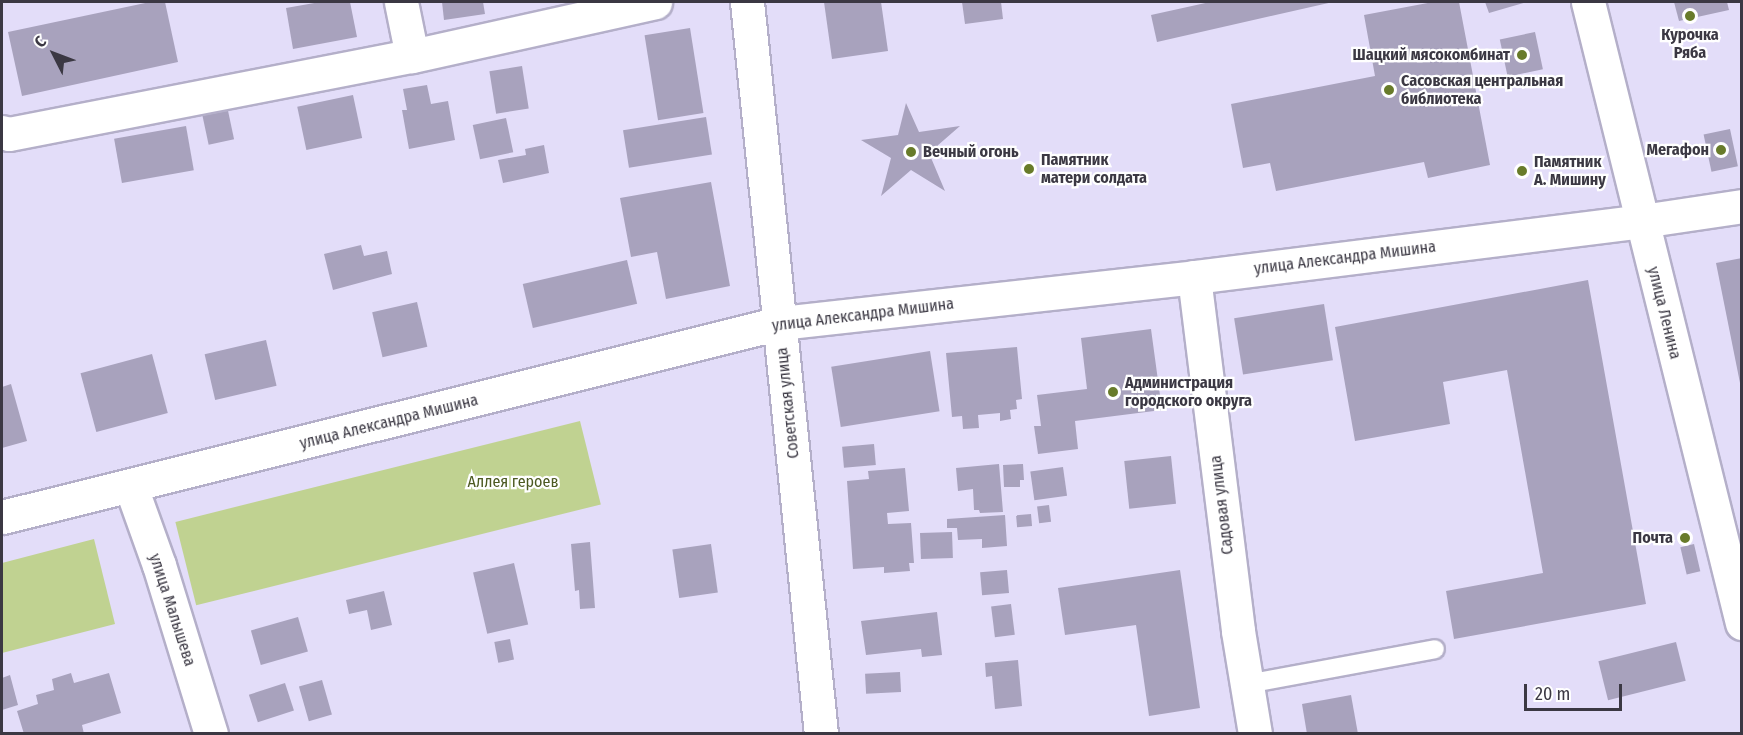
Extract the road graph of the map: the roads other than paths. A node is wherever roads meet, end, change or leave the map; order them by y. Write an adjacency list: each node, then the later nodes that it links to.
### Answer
1 (401, 2): 5 (street)
2 (655, 2): 5 (street)
3 (747, 2): 10 (street, Советская улица)
4 (1588, 2): 8 (street, улица Ленина)
5 (412, 56): 6 (street)
6 (2, 132)
7 (1742, 206): 8 (street, улица Александра Мишина)
8 (1642, 221): 9 (street, улица Александра Мишина); 13 (street, улица Ленина)
9 (1194, 277): 10 (street, улица Александра Мишина); 15 (street, Садовая улица)
10 (780, 323): 11 (street, улица Александра Мишина); 17 (street, Советская улица)
11 (131, 487): 12 (street, улица Александра Мишина); 16 (street, улица Малышева)
12 (2, 518)
13 (1742, 623)
14 (1435, 649): 15 (lane)
15 (1247, 684): 18 (street, Садовая улица)
16 (211, 734)
17 (821, 734)
18 (1255, 734)

